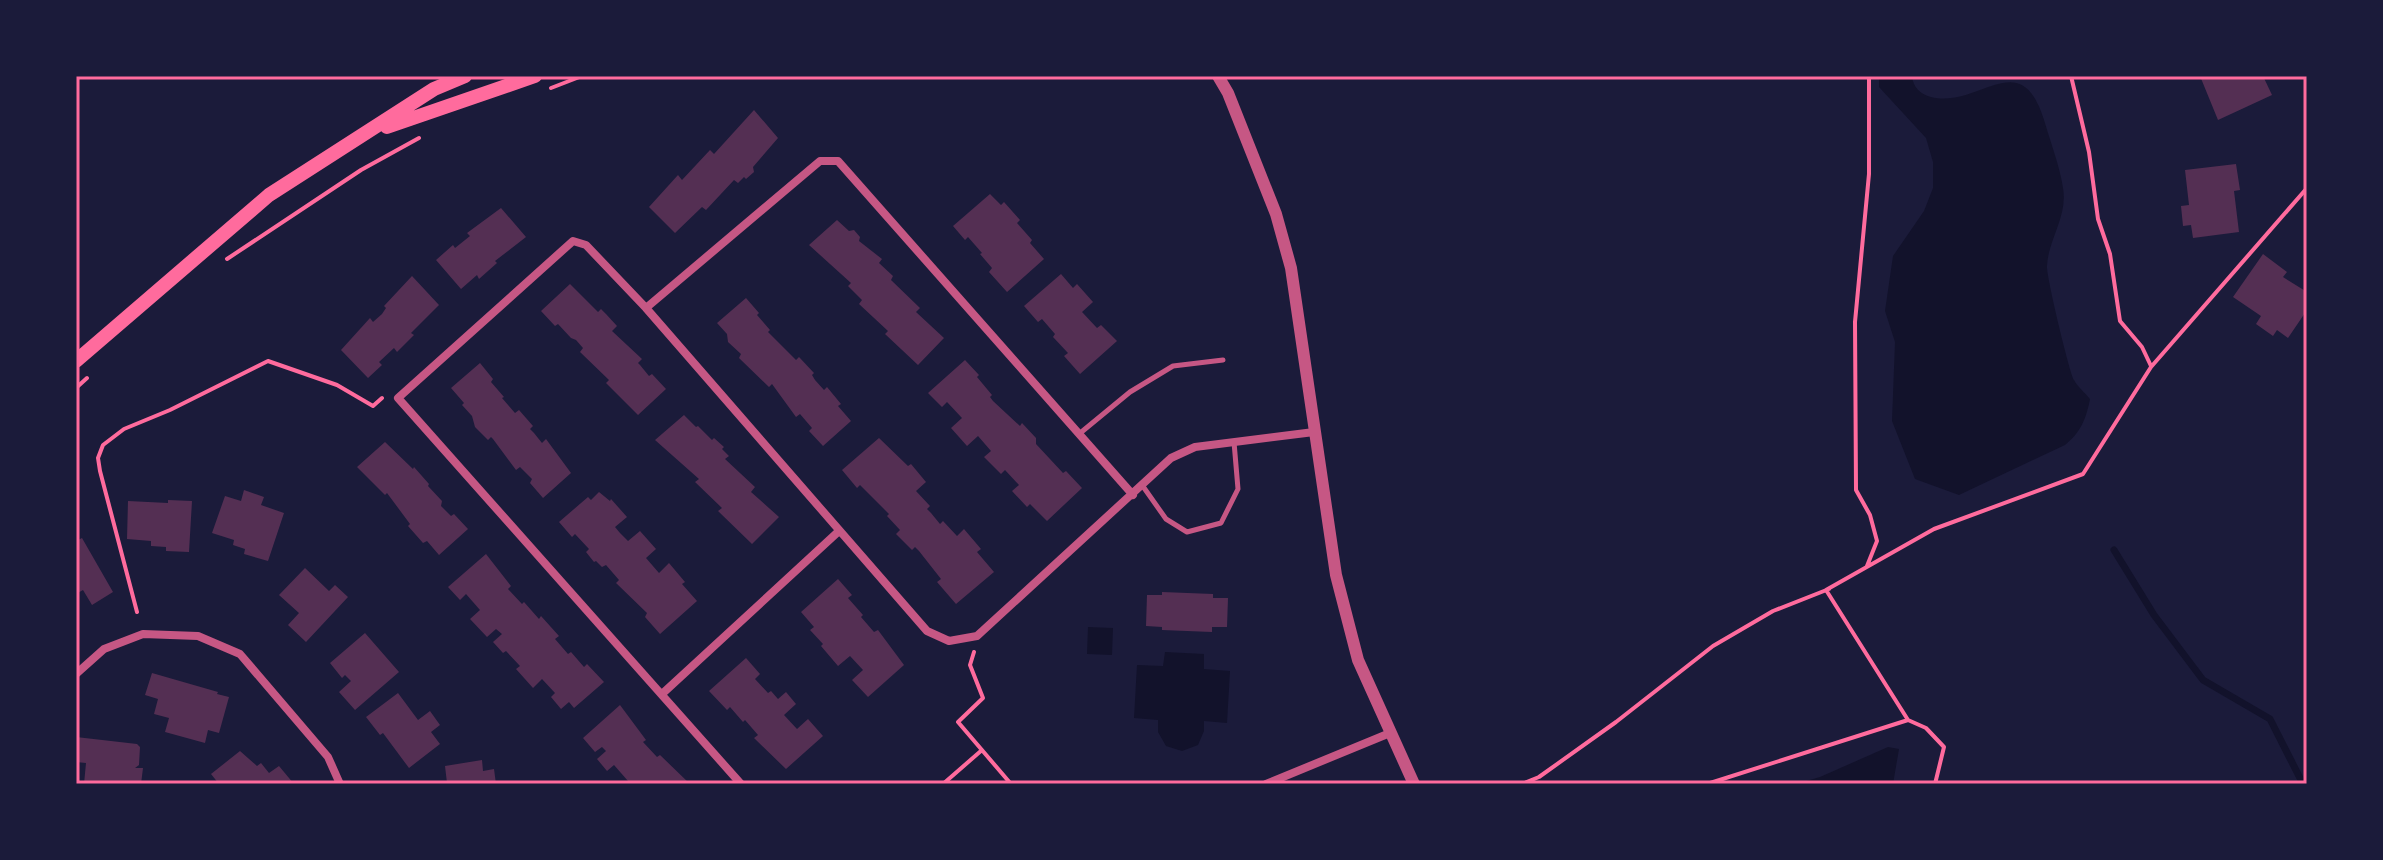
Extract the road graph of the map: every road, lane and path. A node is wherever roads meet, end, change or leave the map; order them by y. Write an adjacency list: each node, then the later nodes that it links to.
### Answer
1 (465, 76): 9 (main road)
2 (535, 76): 9 (main road)
3 (582, 76): 7 (path)
4 (1218, 76): 19 (street)
5 (1869, 76): 25 (path)
6 (2071, 76): 15 (path)
7 (540, 91)
8 (427, 134): 11 (path)
9 (364, 135): 14 (main road)
10 (2307, 188): 15 (path)
11 (226, 260)
12 (646, 308): 18 (street); 20 (street); 24 (street)
13 (1223, 360): 20 (lane)
14 (76, 361)
15 (2151, 367): 25 (path)
16 (88, 377): 17 (path)
17 (76, 388)
18 (398, 398): 26 (path); 29 (street)
19 (1314, 432): 21 (street); 31 (street)
20 (1079, 434): 23 (street)
21 (1234, 442): 22 (street); 22 (lane)
22 (1142, 485): 23 (street)
23 (1133, 495): 27 (street)
24 (839, 531): 27 (street); 29 (street)
25 (1826, 590): 30 (path); 39 (path)
26 (137, 612)
27 (977, 636): 32 (path)
28 (76, 674): 33 (street)
29 (662, 694): 34 (street)
30 (1908, 720): 40 (path); 41 (path)
31 (1390, 733): 37 (street); 38 (street)
32 (982, 750): 35 (path); 36 (path)
33 (340, 784)
34 (741, 784)
35 (943, 784)
36 (1011, 784)
37 (1266, 784)
38 (1414, 784)
39 (1522, 784)
40 (1707, 784)
41 (1935, 784)

